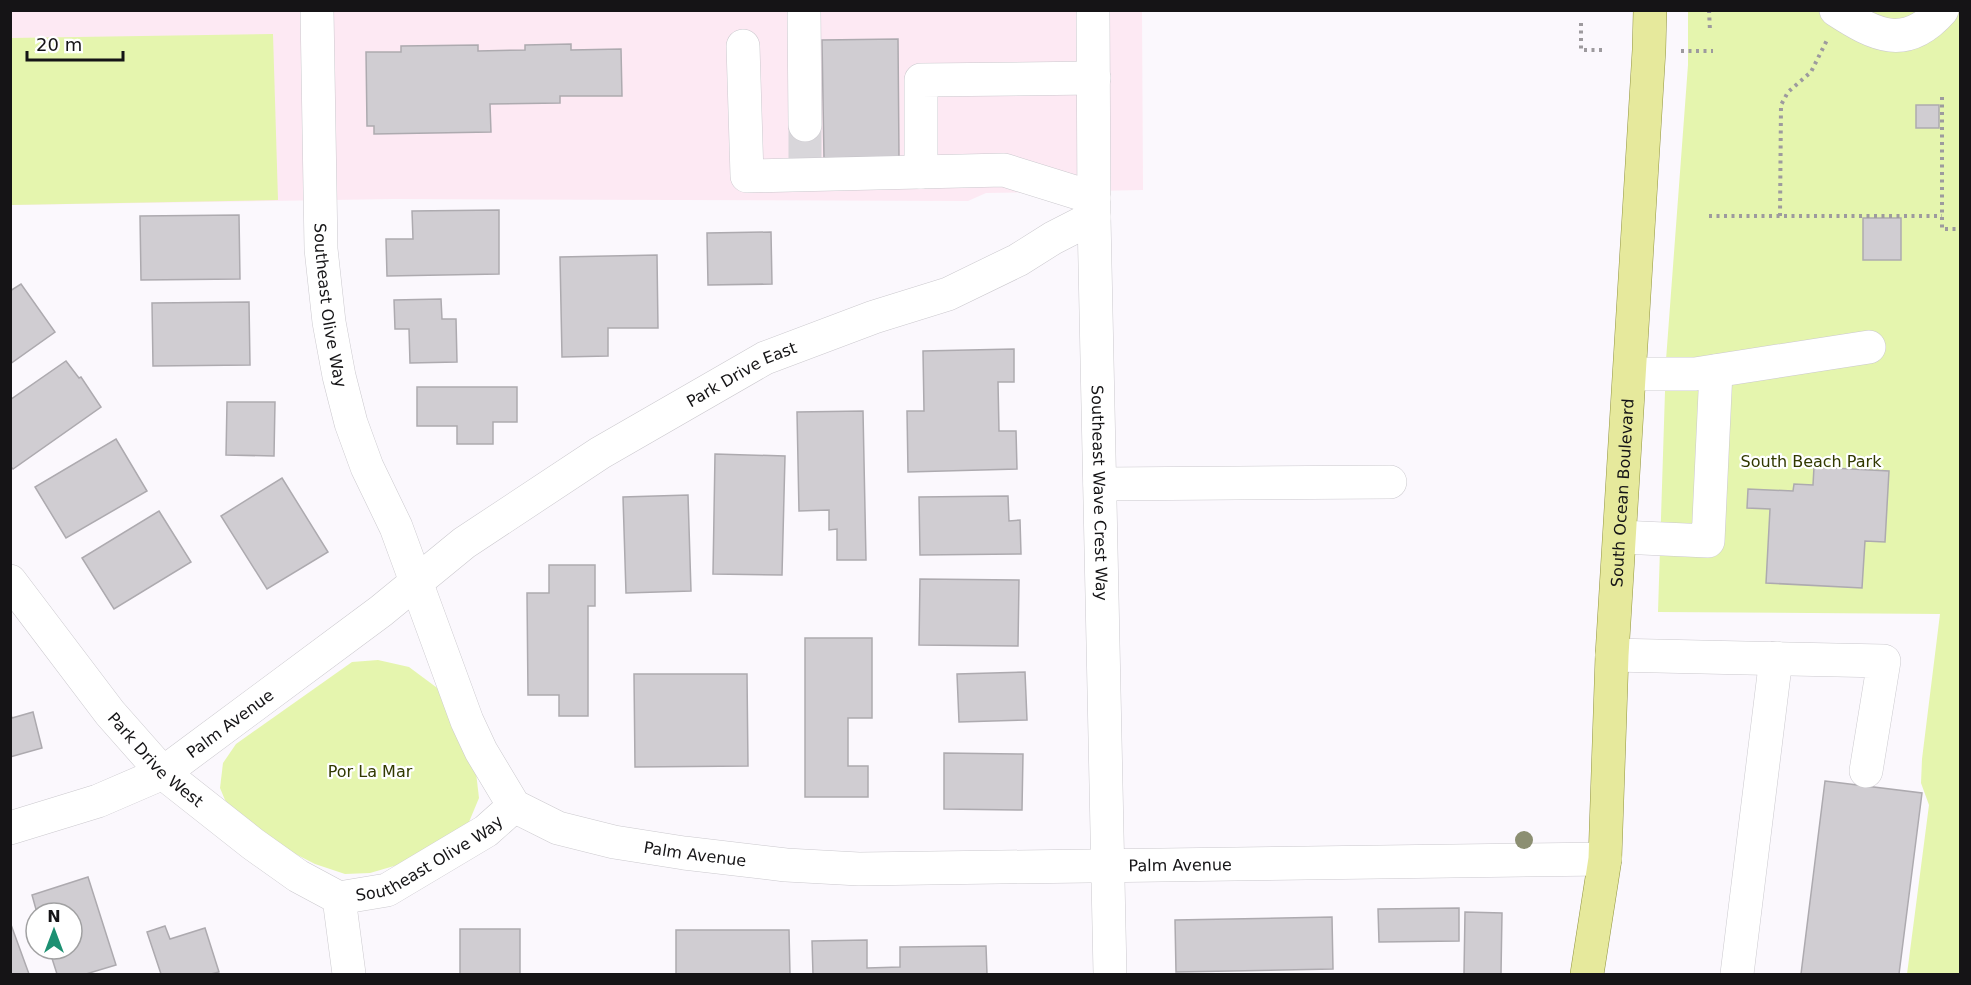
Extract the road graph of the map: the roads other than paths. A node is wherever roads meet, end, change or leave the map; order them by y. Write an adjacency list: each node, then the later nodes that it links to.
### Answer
1 (317, 10): 19 (street, Southeast Olive Way)
2 (804, 10): 9 (street)
3 (1094, 10): 8 (street, Southeast Wave Crest Way)
4 (1650, 10): 14 (main road, South Ocean Boulevard)
5 (1942, 10): 6 (street)
6 (1838, 12)
7 (743, 46): 10 (street)
8 (1094, 78): 10 (street); 11 (street, Southeast Wave Crest Way)
9 (805, 125)
10 (921, 172): 11 (street)
11 (1094, 207): 16 (street, Southeast Wave Crest Way); 19 (street, Park Drive East)
12 (1869, 347): 13 (street)
13 (1716, 371): 14 (street); 17 (street)
14 (1630, 374): 17 (main road, South Ocean Boulevard)
15 (1390, 482): 16 (street)
16 (1100, 484): 27 (street, Southeast Wave Crest Way)
17 (1620, 537): 20 (main road, South Ocean Boulevard)
18 (10, 581): 23 (street, Park Drive West)
19 (417, 583): 23 (street, Palm Avenue); 24 (street)
20 (1612, 655): 21 (street); 26 (main road, South Ocean Boulevard)
21 (1776, 658): 22 (street); 32 (street)
22 (1866, 771)
23 (163, 773): 25 (street, Palm Avenue); 28 (street, Park Drive West)
24 (514, 806): 27 (street, Palm Avenue); 28 (street, Southeast Olive Way)
25 (10, 828)
26 (1605, 859): 27 (street, Palm Avenue); 31 (main road, South Ocean Boulevard)
27 (1108, 866): 30 (street, Southeast Wave Crest Way)
28 (339, 898): 29 (street)
29 (350, 975)
30 (1110, 975)
31 (1587, 975)
32 (1737, 975)

